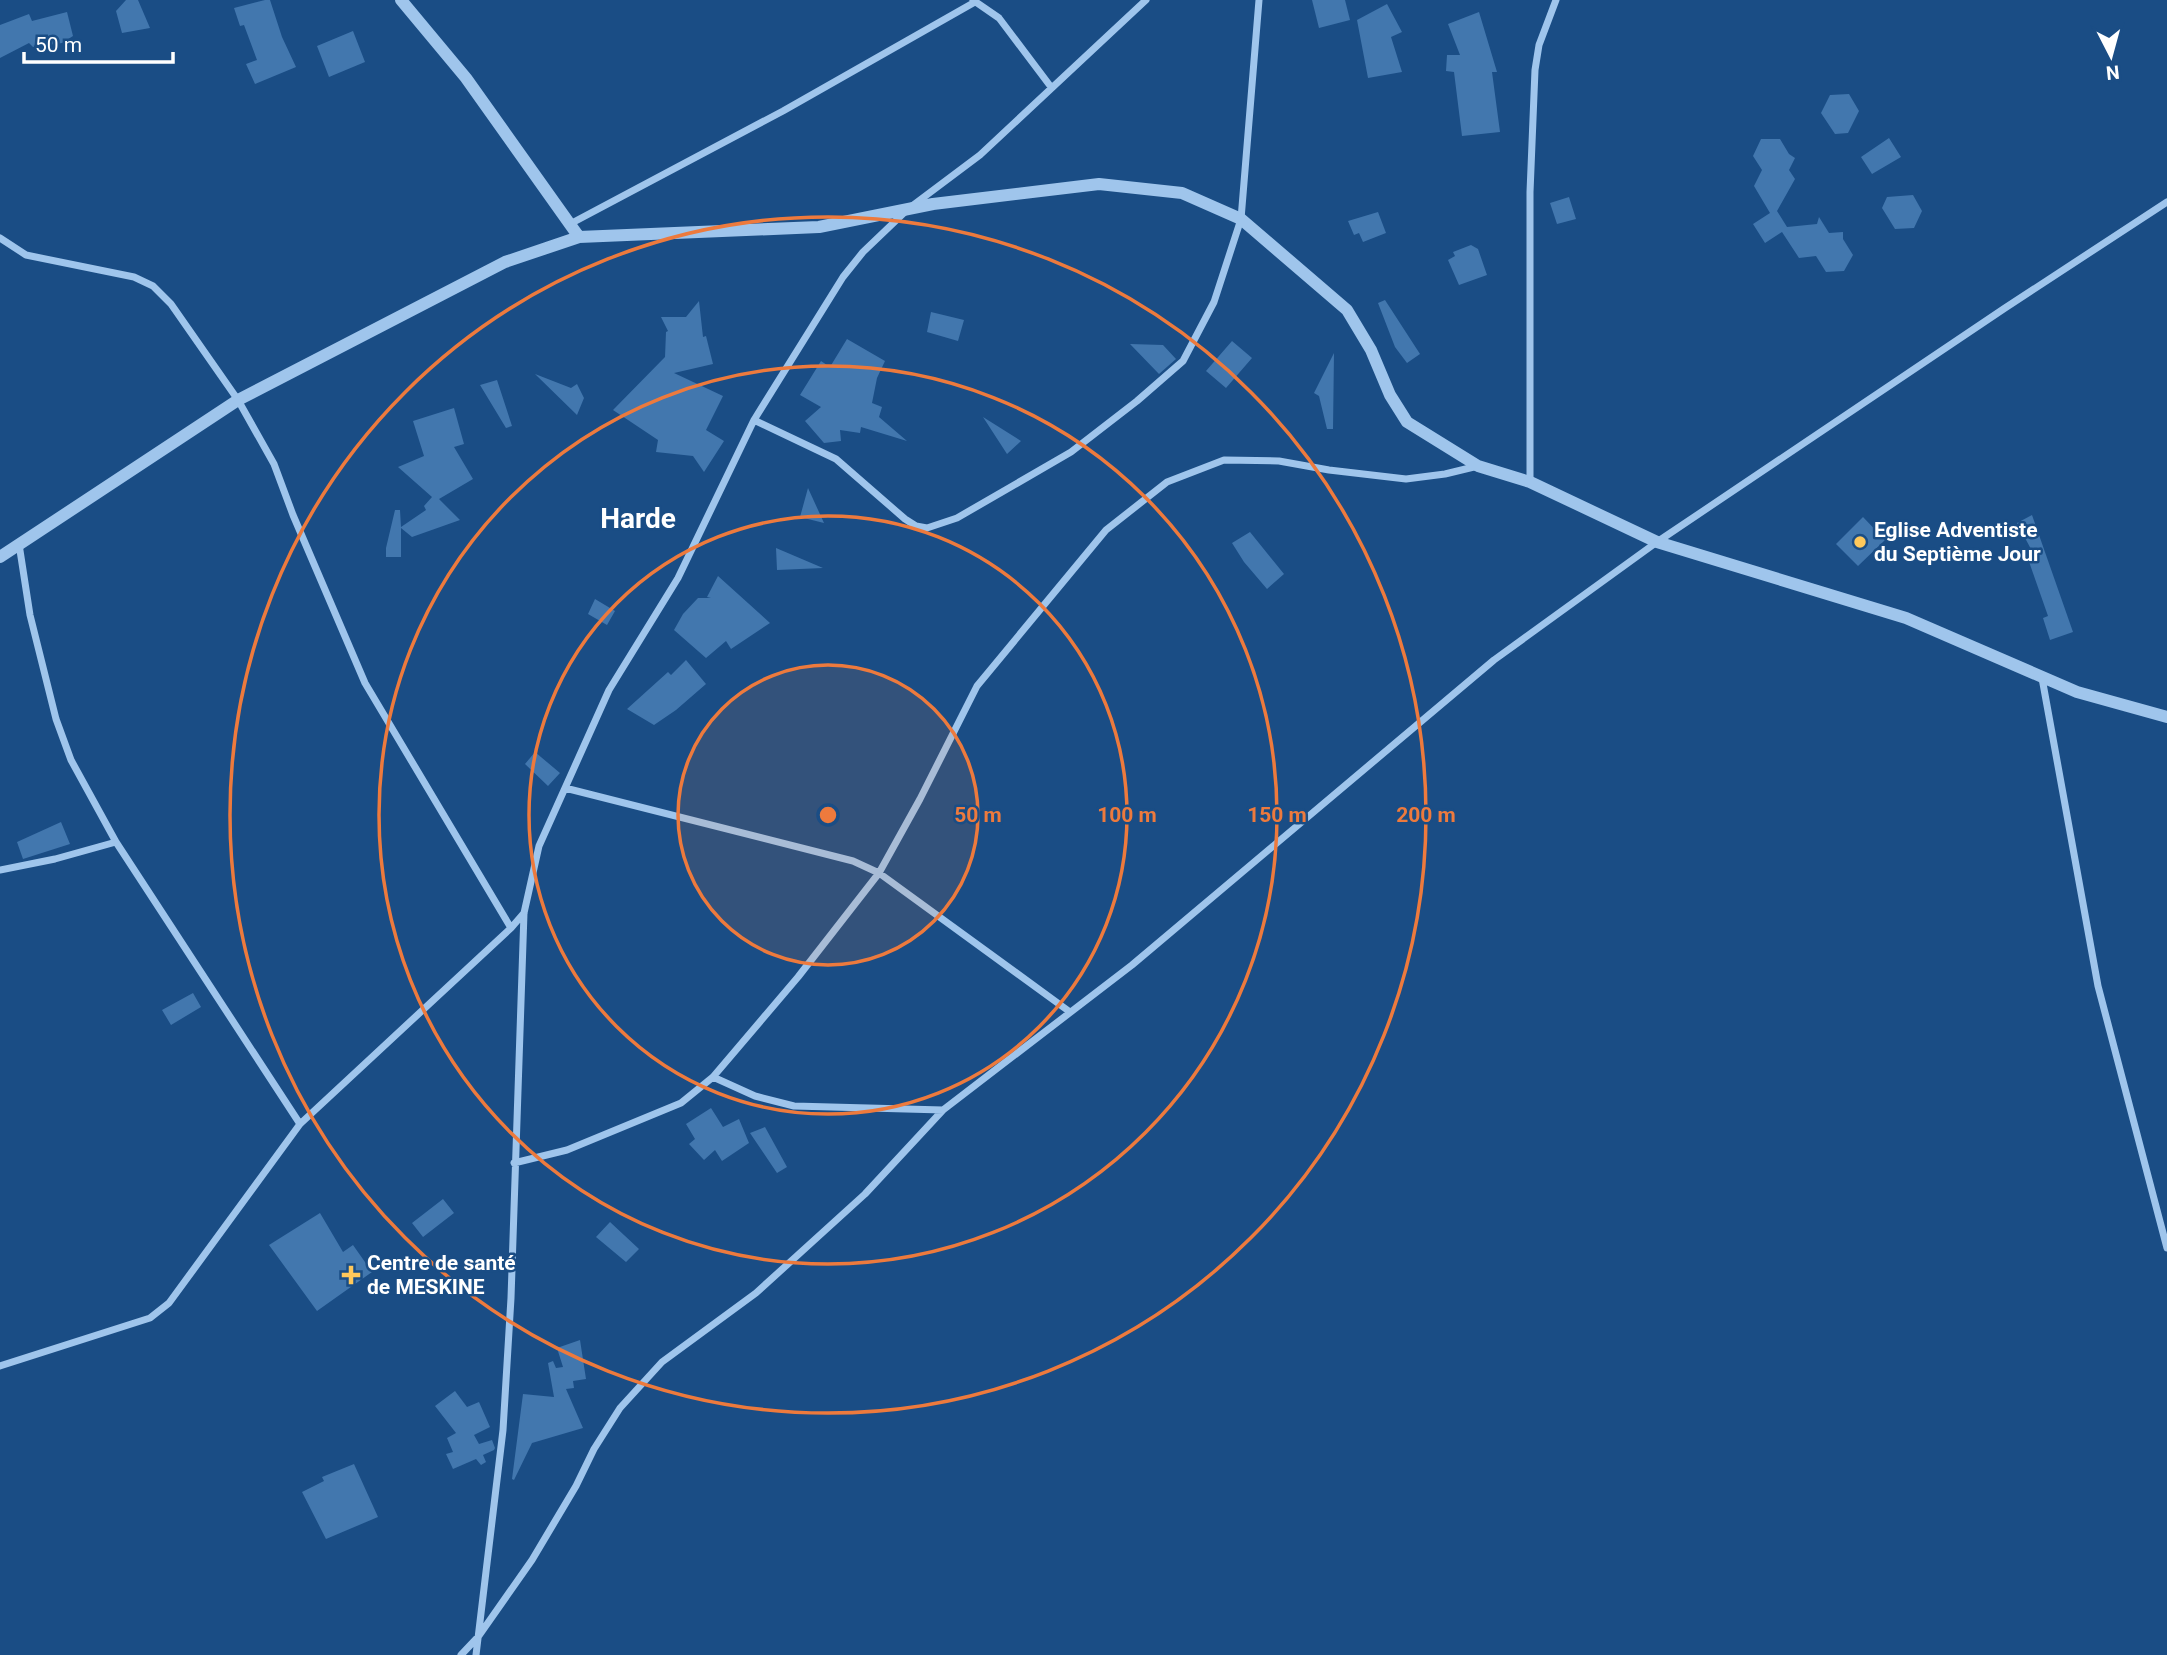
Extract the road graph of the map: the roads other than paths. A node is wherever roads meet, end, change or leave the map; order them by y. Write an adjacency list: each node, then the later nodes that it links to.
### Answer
1 (401, 0): 10 (street)
2 (1146, 0): 6 (street)
3 (1259, 0): 9 (street)
4 (1556, 0): 16 (street)
5 (974, 1): 6 (street); 10 (street)
6 (1051, 87): 8 (street)
7 (2167, 202): 17 (street)
8 (908, 209): 9 (street); 11 (street); 14 (street)
9 (1241, 219): 14 (street); 15 (street)
10 (570, 224): 11 (street)
11 (579, 237): 13 (street)
12 (0, 238): 13 (street)
13 (238, 400): 18 (street); 27 (street)
14 (754, 420): 22 (street)
15 (1478, 466): 16 (street); 25 (street)
16 (1530, 482): 17 (street)
17 (1657, 542): 20 (street); 28 (street)
18 (19, 544): 19 (street); 23 (street)
19 (0, 557)
20 (2042, 677): 21 (street); 33 (street)
21 (2167, 717)
22 (565, 788): 25 (street); 26 (street)
23 (117, 842): 24 (street); 31 (street)
24 (0, 870)
25 (879, 873): 28 (street); 29 (street)
26 (524, 913): 27 (street); 32 (street)
27 (511, 928): 31 (street)
28 (1070, 1012): 30 (street)
29 (713, 1077): 30 (street); 32 (street)
30 (943, 1110): 35 (street)
31 (299, 1124): 34 (street)
32 (514, 1163): 35 (street)
33 (2167, 1248)
34 (0, 1366)
35 (478, 1637): 36 (street); 37 (street)
36 (461, 1655)
37 (477, 1655)

